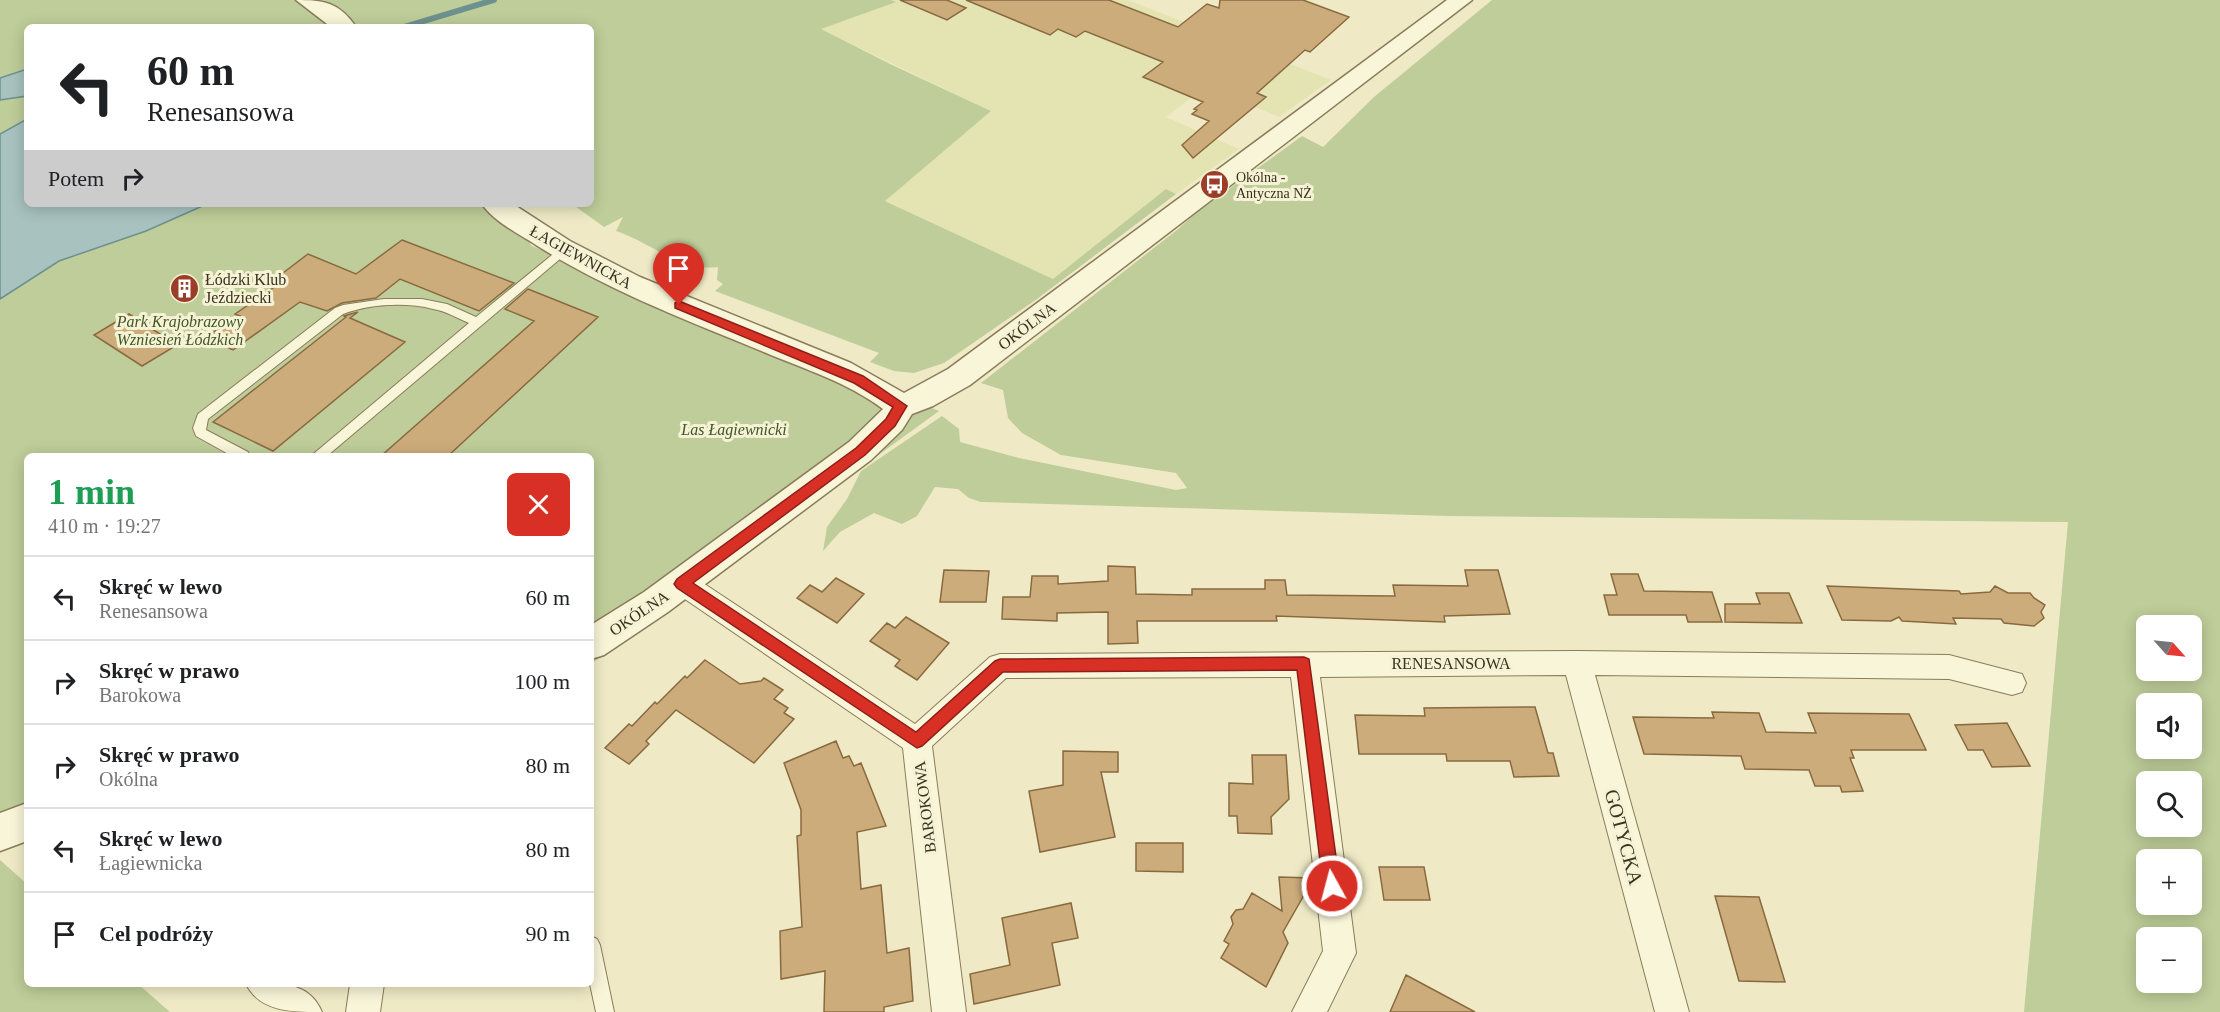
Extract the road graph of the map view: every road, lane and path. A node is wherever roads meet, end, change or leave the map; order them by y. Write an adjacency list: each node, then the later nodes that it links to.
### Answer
1 (308, 0): 3 (street)
2 (1461, 0): 7 (street, OKÓLNA)
3 (342, 24)
4 (499, 207): 5 (street, ŁAGIEWNICKA)
5 (563, 250): 6 (lane); 7 (street, ŁAGIEWNICKA)
6 (478, 322): 8 (lane); 9 (lane)
7 (901, 406): 10 (street, OKÓLNA)
8 (238, 453)
9 (322, 453)
10 (682, 584): 11 (street, OKÓLNA); 15 (street, BAROKOWA)
11 (594, 642)
12 (1577, 663): 13 (street, RENESANSOWA); 14 (street, RENESANSOWA); 26 (street, GOTYCKA)
13 (1304, 664): 15 (street, RENESANSOWA); 25 (street)
14 (2012, 682)
15 (917, 741): 24 (street, BAROKOWA)
16 (24, 823): 17 (street)
17 (0, 832)
18 (594, 959): 23 (lane)
19 (267, 987): 21 (street)
20 (367, 987): 22 (street)
21 (304, 1012)
22 (363, 1012)
23 (605, 1012)
24 (949, 1012)
25 (1308, 1012)
26 (1672, 1012)

